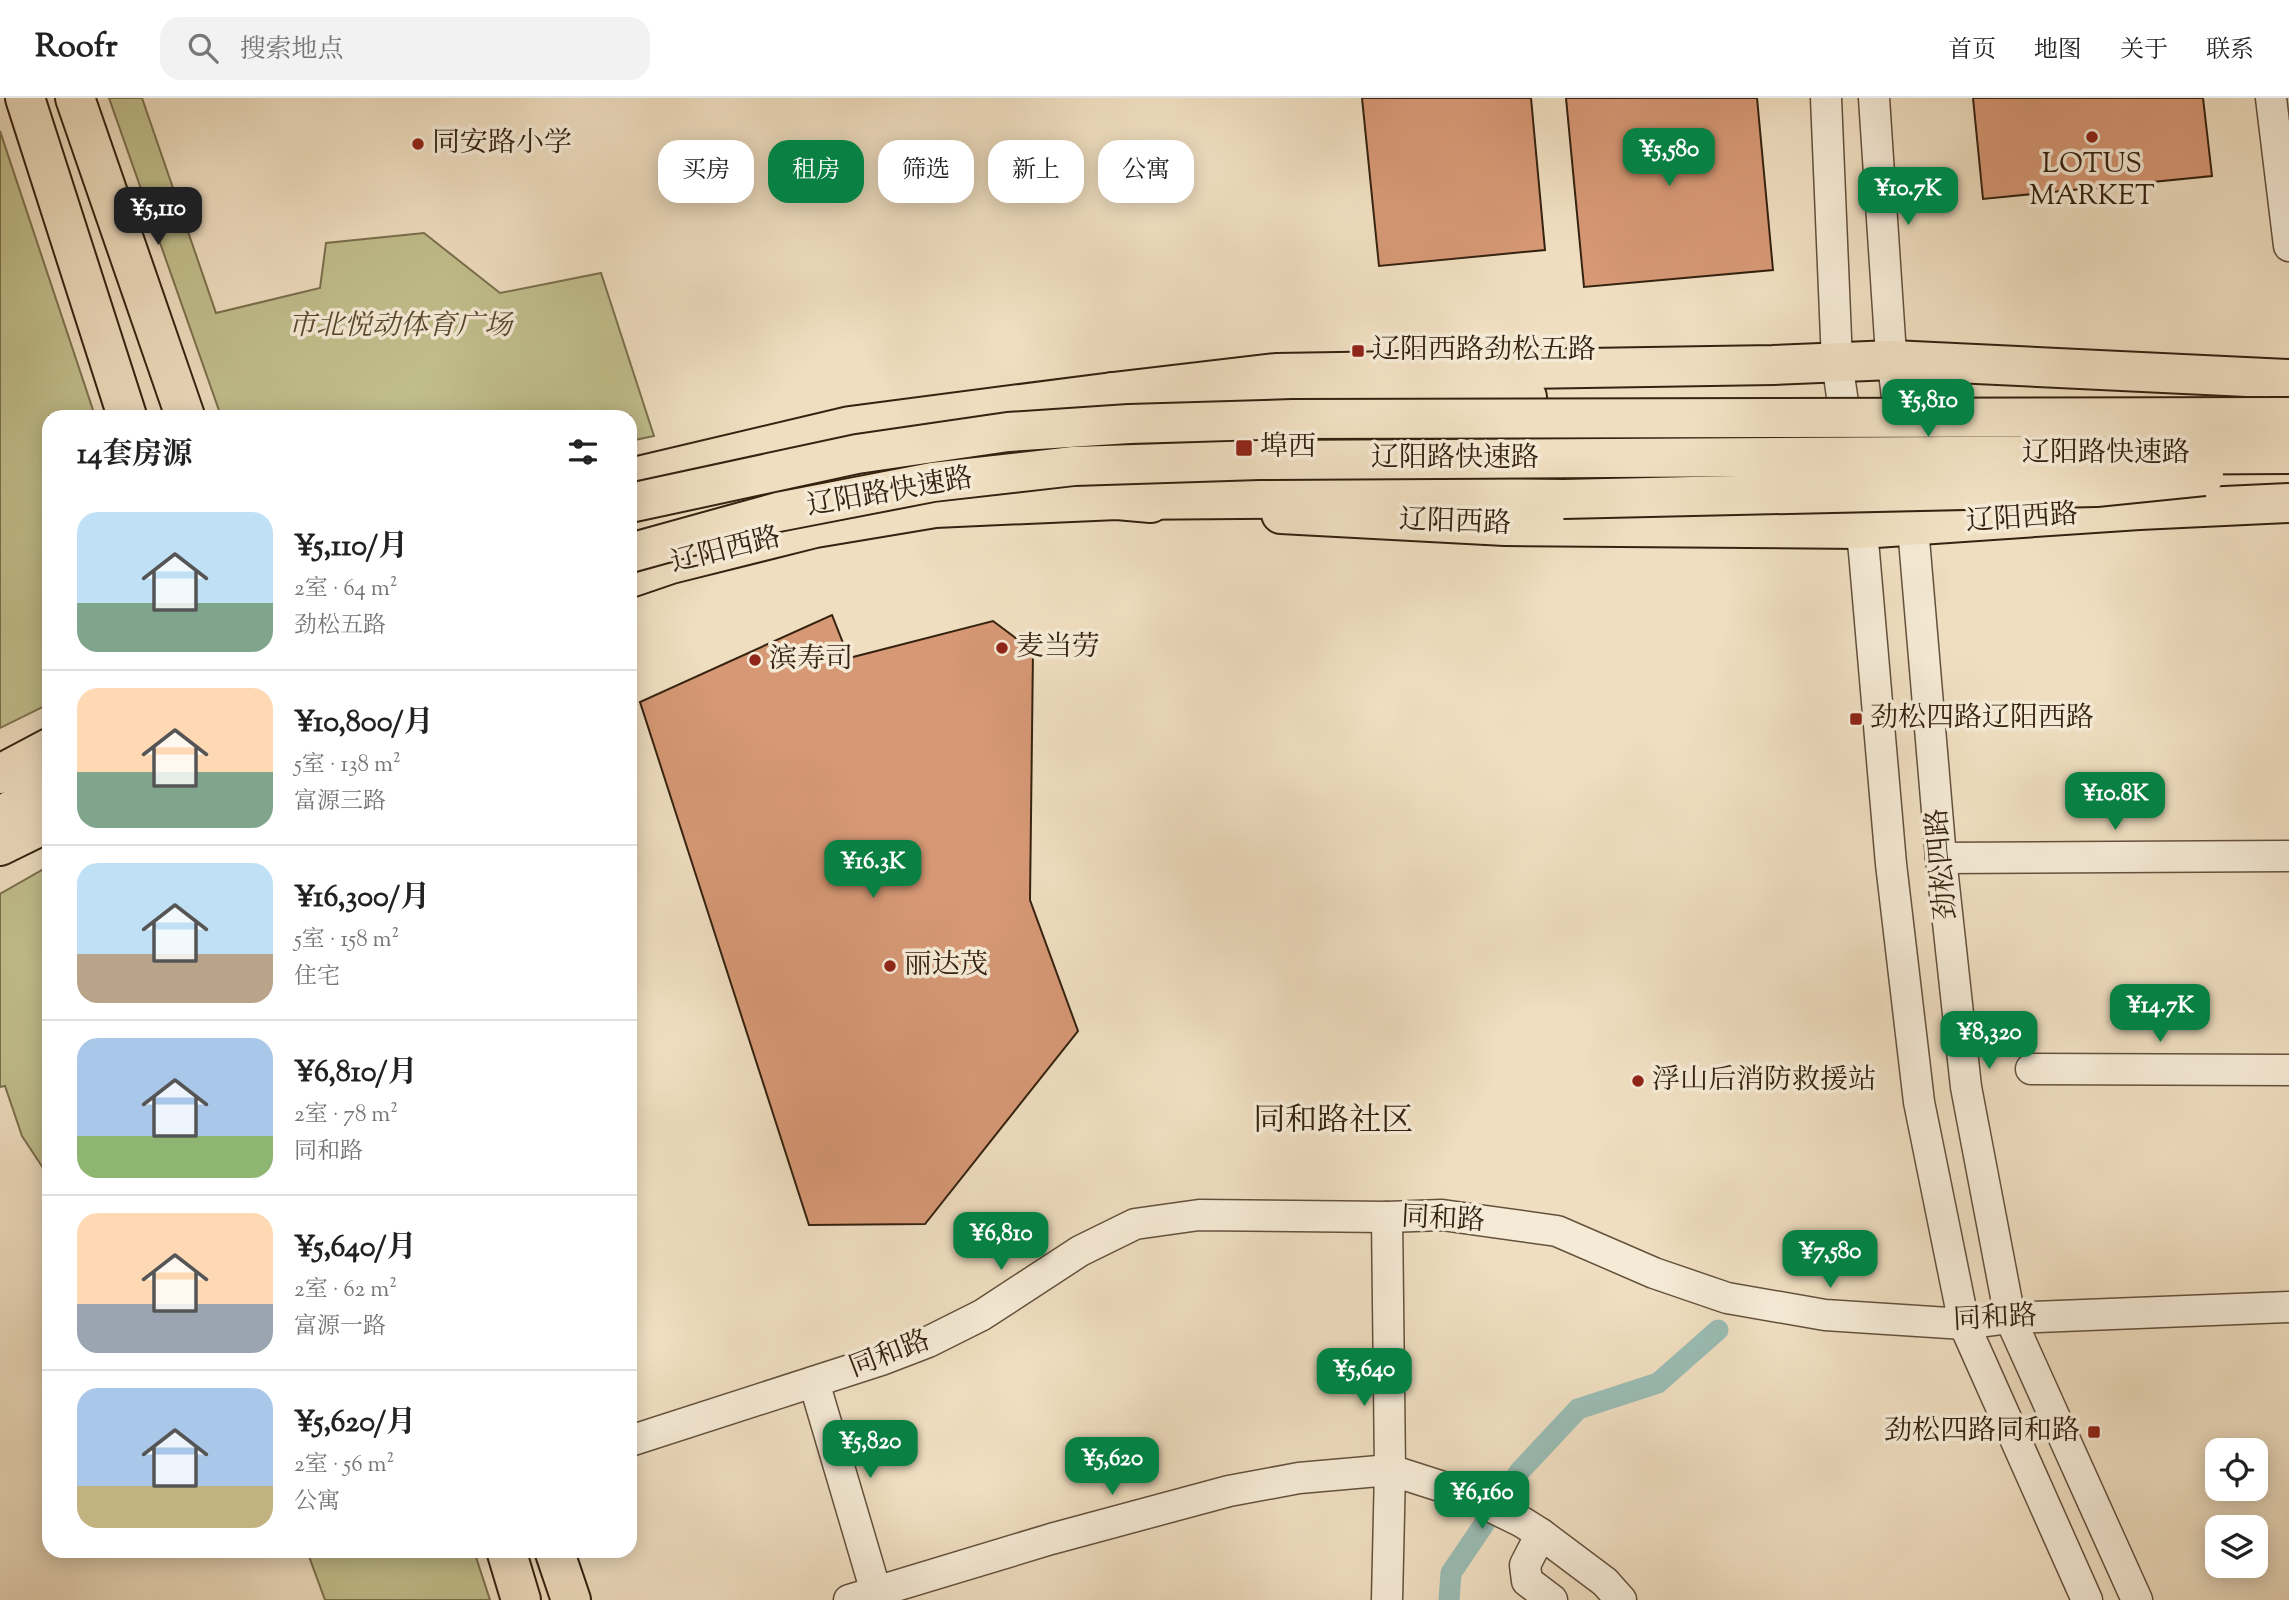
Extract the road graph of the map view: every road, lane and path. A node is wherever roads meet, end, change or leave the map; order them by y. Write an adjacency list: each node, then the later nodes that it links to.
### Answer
1 (25, 98): 12 (main road)
2 (75, 98): 13 (main road)
3 (1826, 98): 8 (street, 劲松四路)
4 (1874, 98): 7 (street, 劲松四路)
5 (2271, 98): 6 (street)
6 (2289, 246)
7 (1892, 360): 8 (main road); 9 (main road); 21 (street, 劲松四路)
8 (1837, 362): 10 (main road); 22 (street, 劲松四路)
9 (2289, 379)
10 (1113, 392): 11 (main road); 17 (main road)
11 (2289, 397)
12 (125, 410)
13 (183, 410)
14 (2289, 417): 19 (main road, 辽阳路快速路, bridge)
15 (2289, 454): 23 (main road, 辽阳路快速路, bridge)
16 (2289, 467): 18 (main road, bridge)
17 (637, 476)
18 (1117, 500): 22 (main road, 辽阳西路); 24 (main road, 辽阳西路)
19 (637, 501)
20 (2289, 503): 21 (main road, 辽阳西路)
21 (1914, 525): 22 (main road, 辽阳西路); 34 (street, 劲松四路)
22 (1861, 529): 40 (street, 劲松四路)
23 (637, 551)
24 (637, 576)
25 (42, 734): 27 (main road)
26 (42, 752): 28 (main road)
27 (0, 756)
28 (0, 774)
29 (42, 794): 30 (main road)
30 (0, 816)
31 (42, 825): 32 (main road)
32 (0, 846)
33 (2289, 856): 34 (street)
34 (1941, 858): 39 (street, 劲松四路)
35 (2031, 1069): 36 (street)
36 (2289, 1070)
37 (1387, 1217): 40 (street, 同和路); 41 (street, 同和路); 43 (street)
38 (2289, 1307): 39 (street, 同和路)
39 (2010, 1318): 40 (street, 同和路); 54 (street, 劲松四路)
40 (1964, 1324): 53 (street, 劲松四路)
41 (814, 1382): 42 (street, 同和路); 47 (street)
42 (637, 1439)
43 (1390, 1470): 44 (street); 47 (street); 50 (street)
44 (1531, 1528): 51 (street); 52 (street)
45 (508, 1558): 48 (main road)
46 (557, 1558): 49 (main road)
47 (863, 1596)
48 (521, 1600)
49 (571, 1600)
50 (1387, 1600)
51 (1552, 1600)
52 (1621, 1600)
53 (2087, 1600)
54 (2137, 1600)

